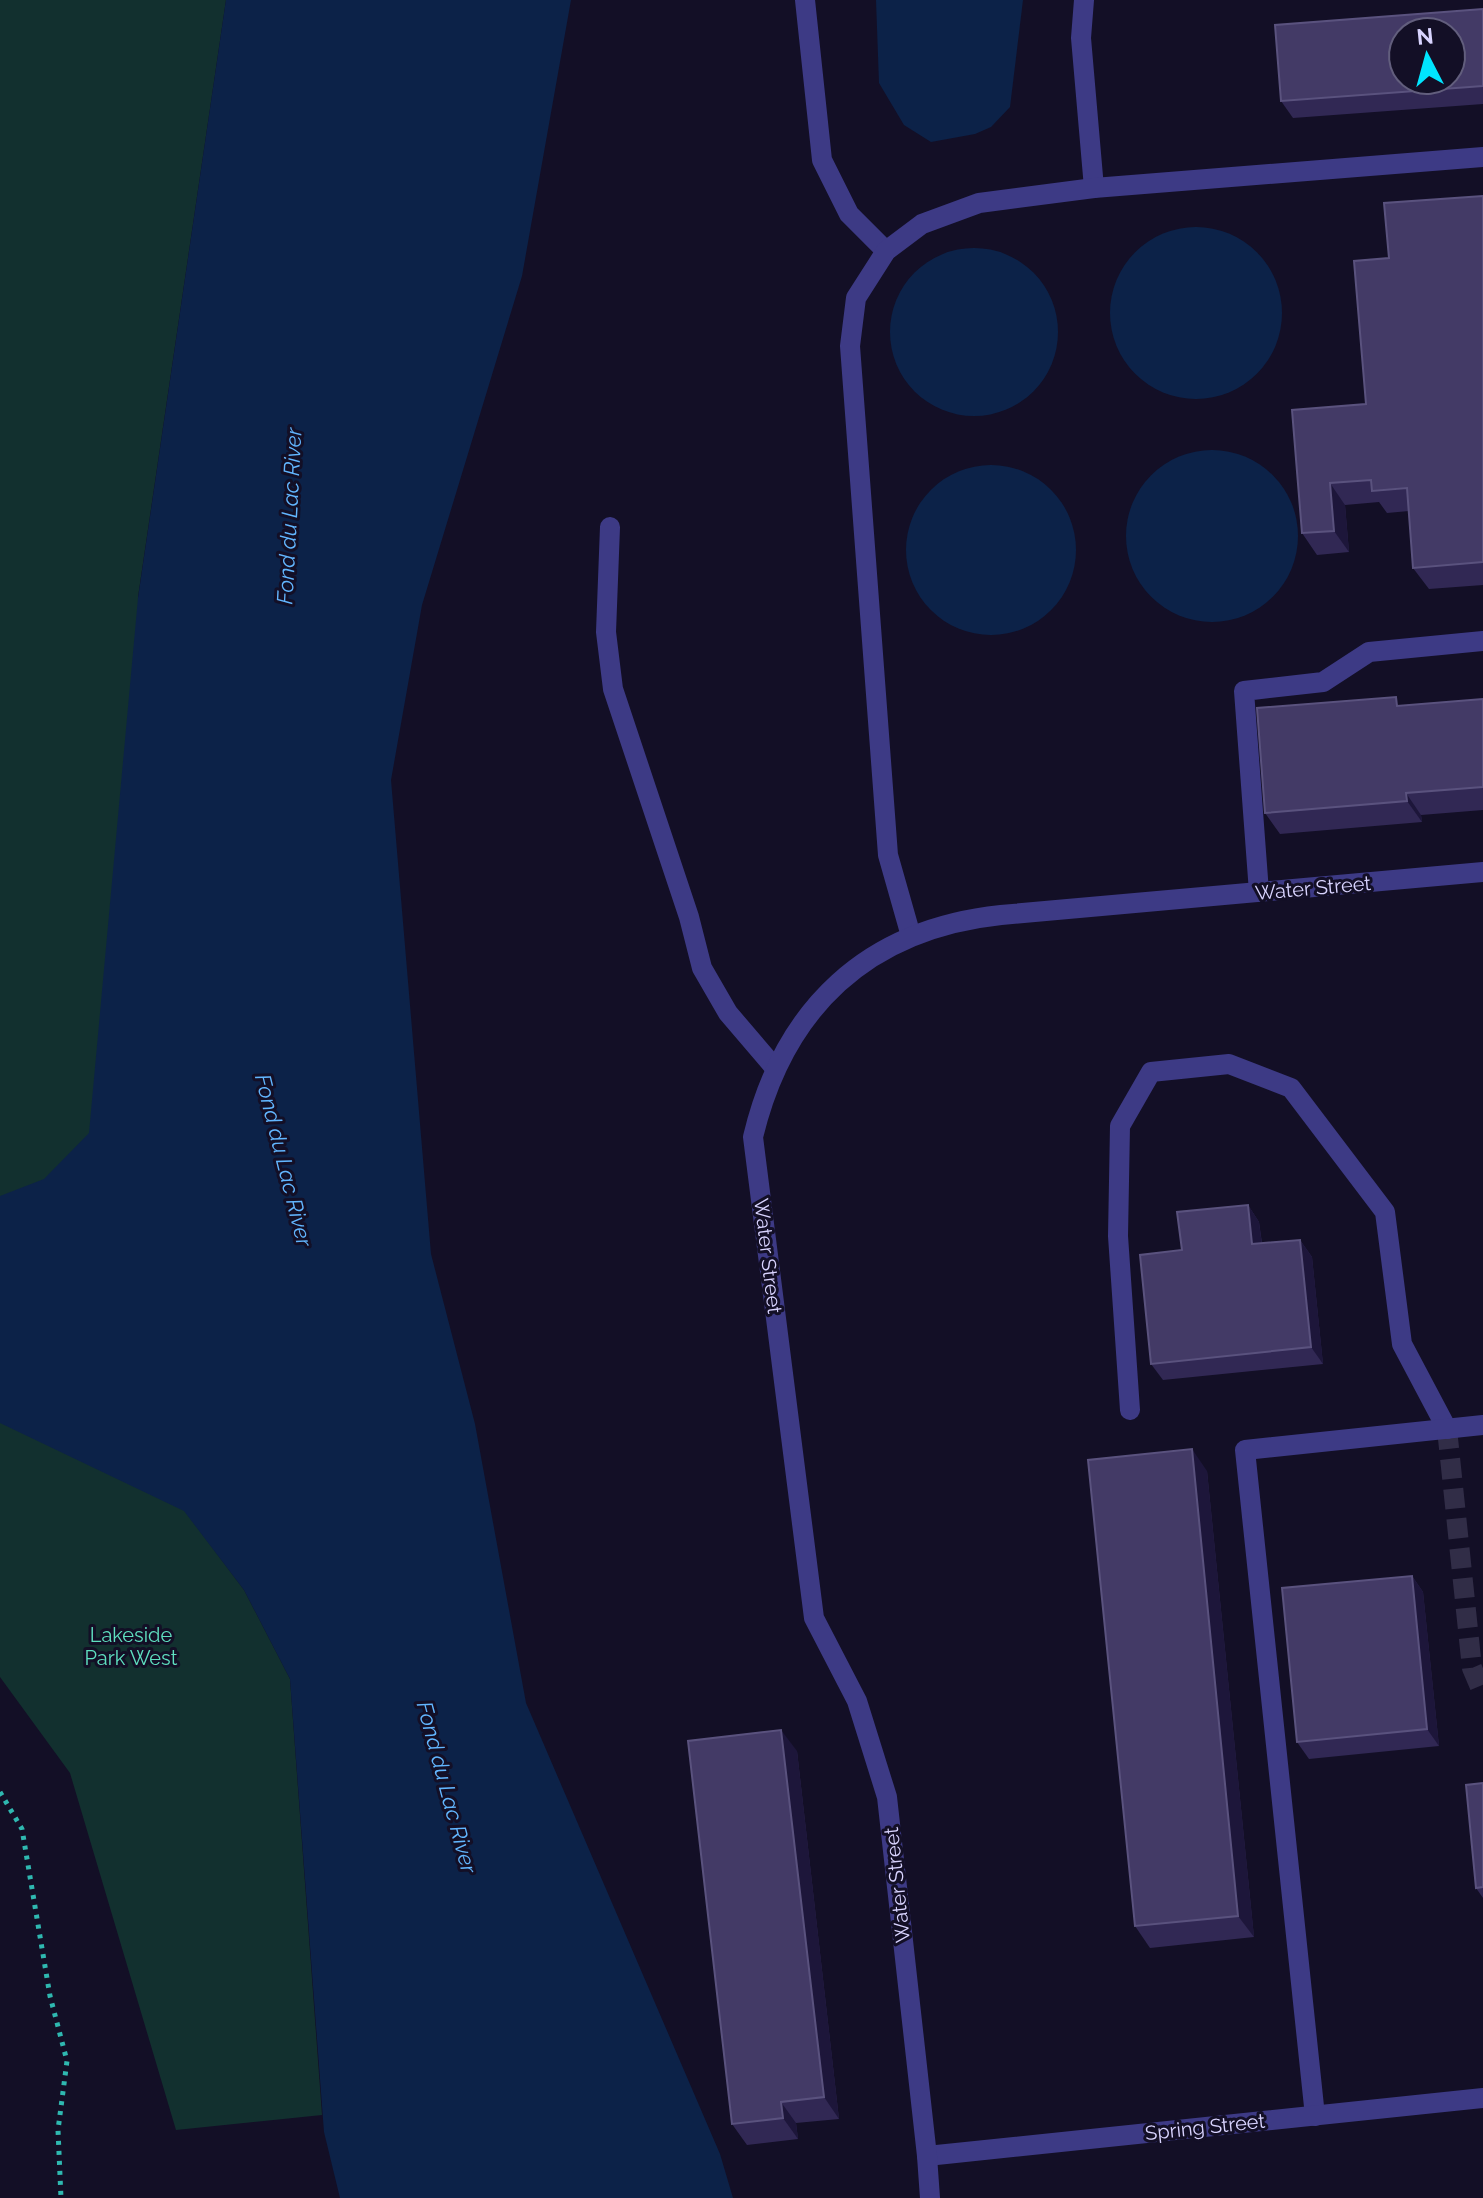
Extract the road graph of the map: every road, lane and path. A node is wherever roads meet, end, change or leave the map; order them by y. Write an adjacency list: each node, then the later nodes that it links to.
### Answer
1 (805, 0): 5 (street)
2 (1084, 0): 4 (street)
3 (1483, 157): 4 (street)
4 (1094, 188): 5 (street)
5 (886, 251): 10 (street)
6 (610, 527): 11 (street)
7 (1483, 641): 9 (street)
8 (1483, 872): 9 (street, Water Street)
9 (1259, 892): 10 (street, Water Street)
10 (911, 936): 11 (street, Water Street)
11 (775, 1068): 18 (street, Water Street)
12 (1130, 1410): 14 (street)
13 (1483, 1425): 14 (street)
14 (1447, 1429): 17 (street)
15 (0, 1792): 19 (path)
16 (1483, 2098): 17 (street, Spring Street)
17 (1315, 2116): 18 (street, Spring Street)
18 (927, 2156): 20 (street, Water Street)
19 (61, 2198)
20 (930, 2198)

